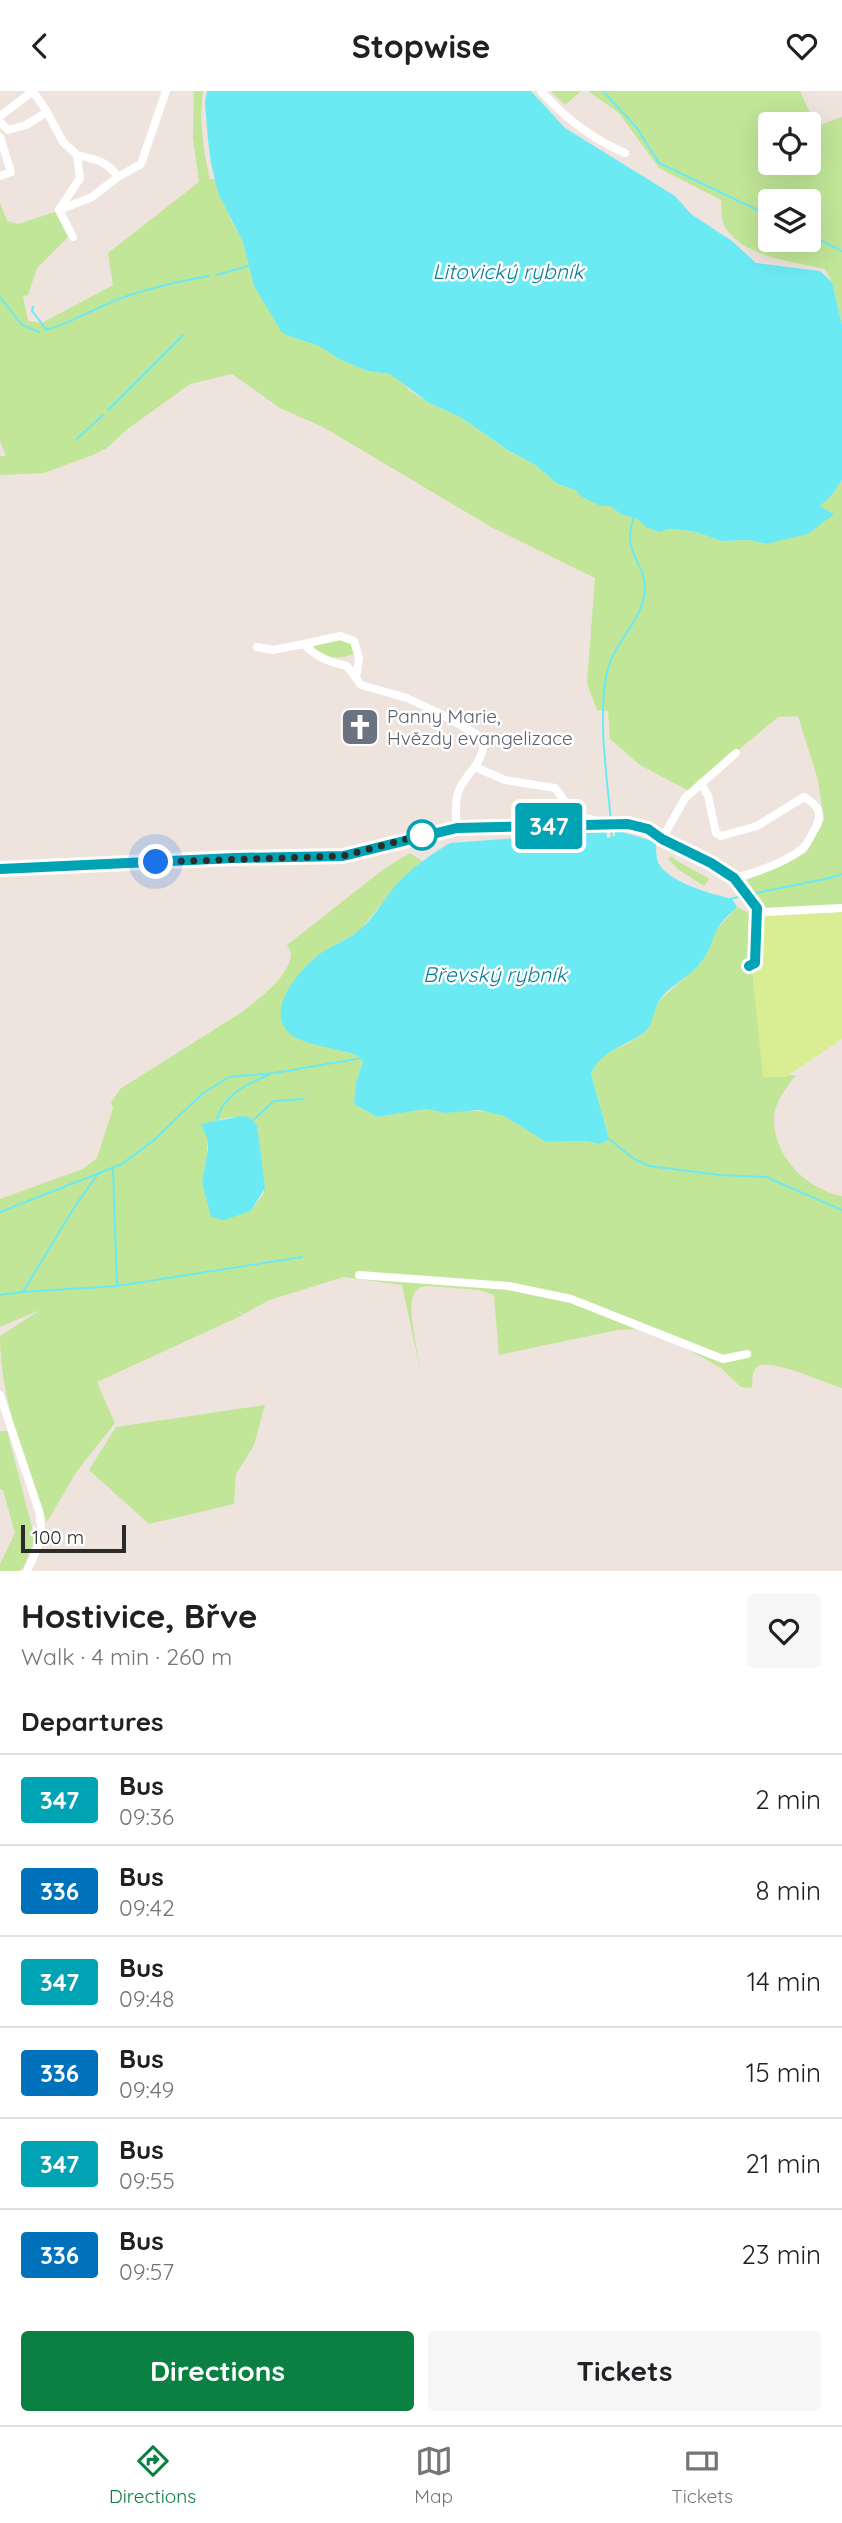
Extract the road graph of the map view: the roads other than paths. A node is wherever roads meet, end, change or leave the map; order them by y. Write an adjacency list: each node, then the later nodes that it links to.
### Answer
1 (33, 91): 4 (street); 5 (street)
2 (166, 91): 11 (street)
3 (541, 91): 8 (street)
4 (47, 112): 6 (street); 9 (street)
5 (0, 116)
6 (0, 122)
7 (0, 137): 10 (street)
8 (625, 153)
9 (77, 155): 11 (street); 12 (street)
10 (0, 176)
11 (118, 177): 12 (street)
12 (59, 210): 13 (street)
13 (73, 237)
14 (304, 644): 15 (street); 16 (street); 16 (street)
15 (257, 647)
16 (356, 678): 18 (street)
17 (736, 753): 19 (street)
18 (475, 767): 20 (street); 21 (street)
19 (701, 783): 22 (street); 24 (street)
20 (608, 824): 21 (street); 22 (street)
21 (457, 828): 23 (street)
22 (662, 839): 24 (street)
23 (0, 869)
24 (734, 878): 25 (street)
25 (842, 908)
26 (359, 1275): 27 (street)
27 (747, 1354)
28 (0, 1395): 29 (street)
29 (27, 1571)

